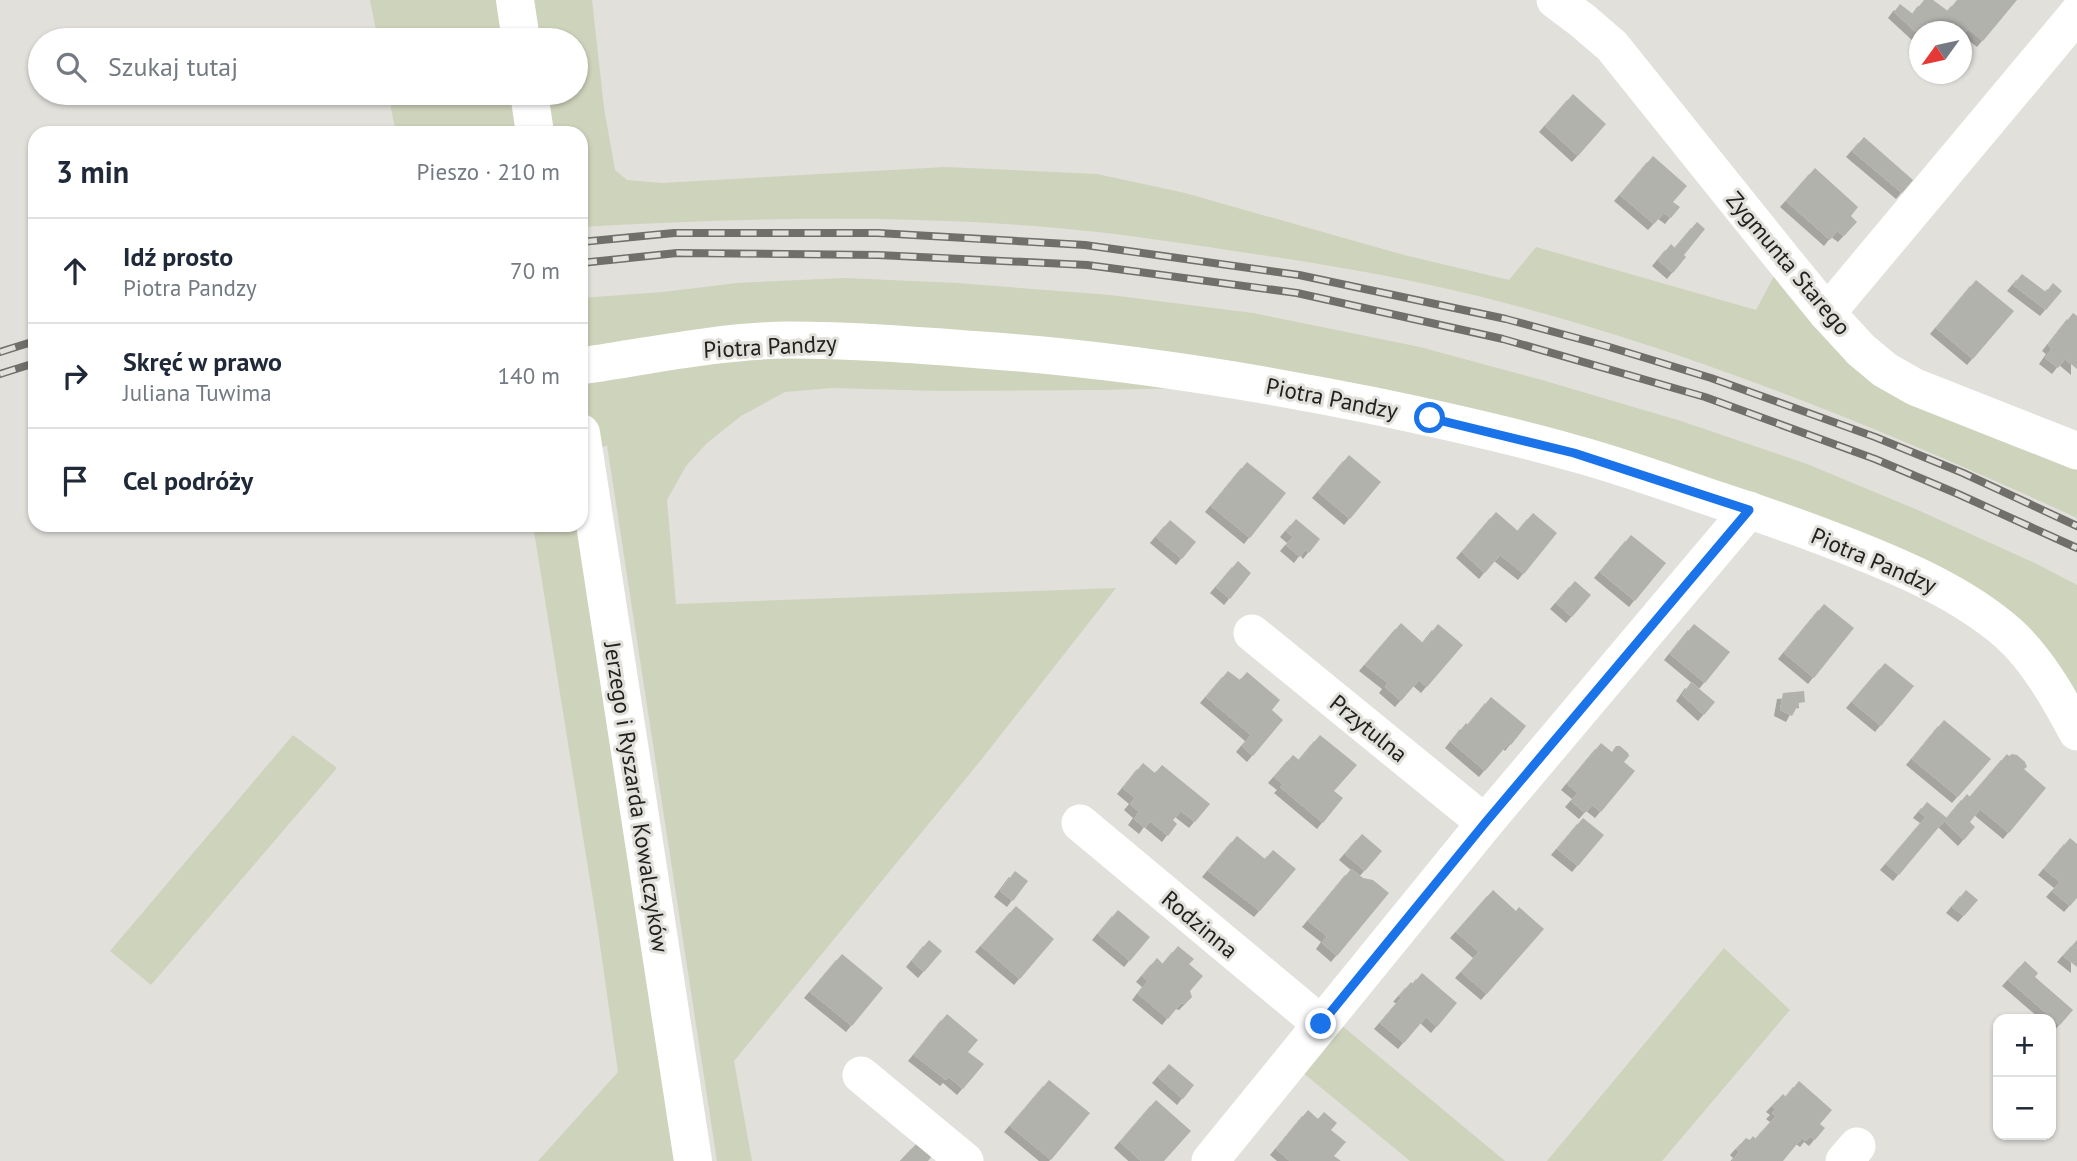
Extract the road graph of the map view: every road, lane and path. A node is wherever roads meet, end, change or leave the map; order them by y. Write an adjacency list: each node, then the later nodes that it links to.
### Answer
1 (515, 0): 4 (main road)
2 (1555, 0): 7 (street, Zygmunta Starego)
3 (2077, 14): 7 (street)
4 (519, 28)
5 (531, 105): 6 (main road)
6 (534, 126)
7 (1827, 313): 9 (street, Zygmunta Starego)
8 (588, 365): 11 (street, Piotra Pandzy)
9 (2077, 452)
10 (588, 478): 18 (main road, Jerzego i Ryszarda Kowalczyków)
11 (1749, 510): 13 (street, Piotra Pandzy); 15 (street)
12 (1252, 633): 15 (street, Przytulna)
13 (2077, 732)
14 (1080, 823): 16 (street, Rodzinna)
15 (1485, 823): 16 (street)
16 (1321, 1024): 20 (street)
17 (861, 1075): 19 (street)
18 (693, 1161)
19 (965, 1161)
20 (1210, 1161)

